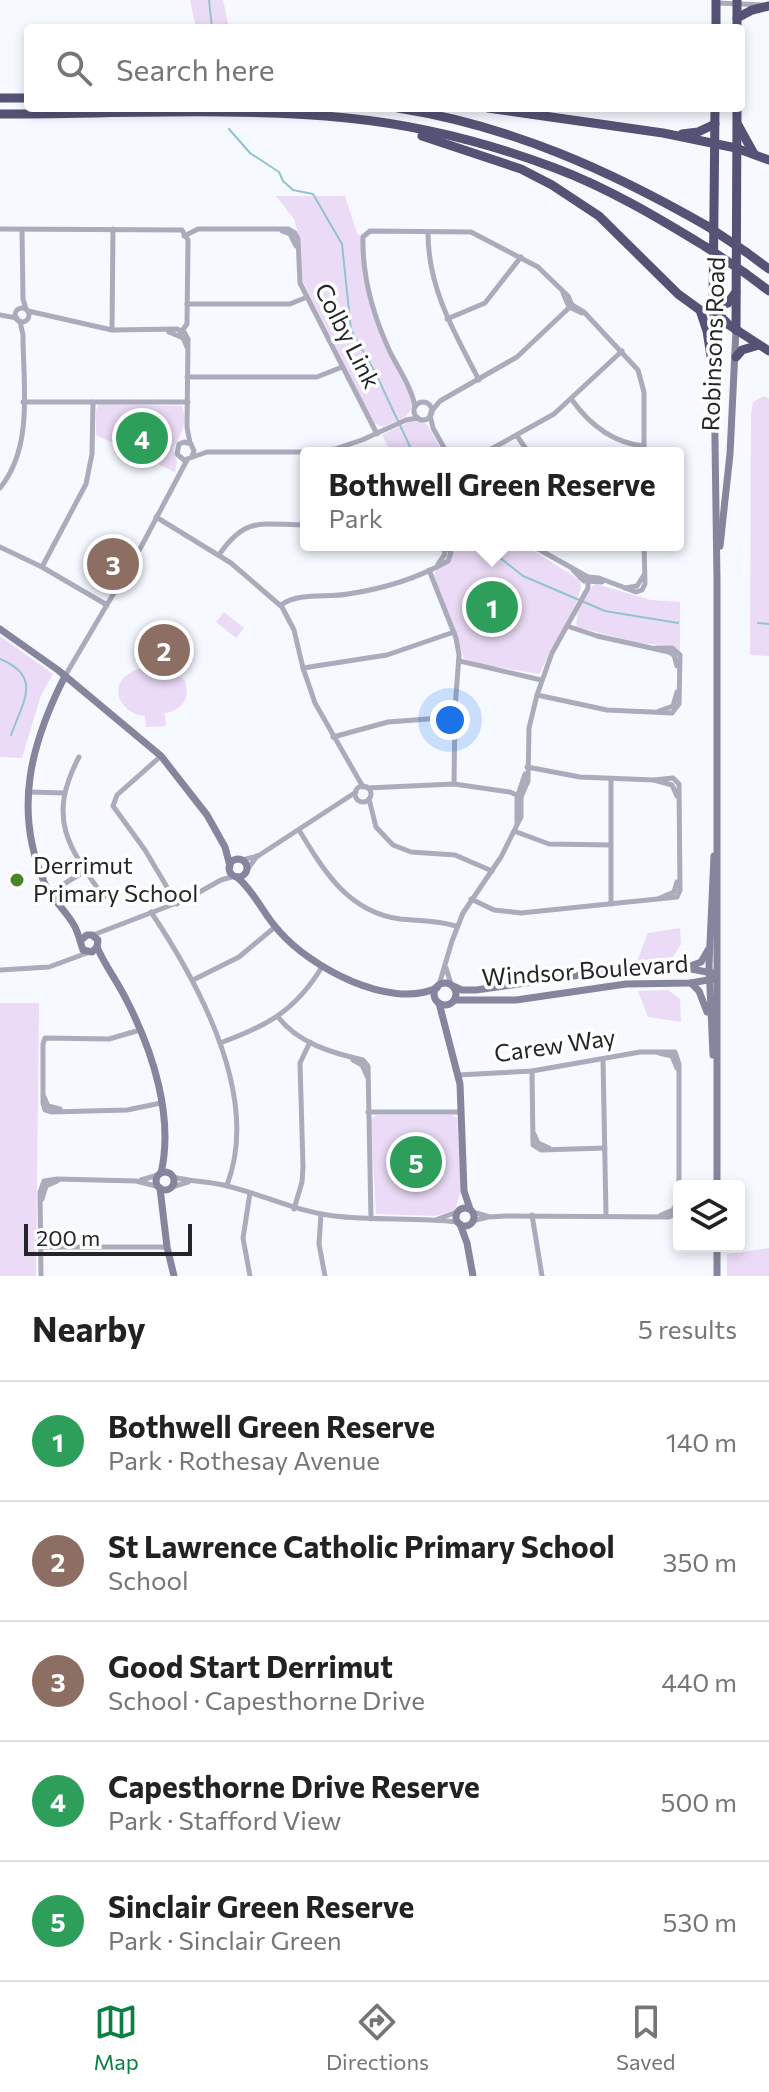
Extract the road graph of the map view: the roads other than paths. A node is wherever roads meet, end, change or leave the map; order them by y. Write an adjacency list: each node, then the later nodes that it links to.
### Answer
1 (716, 2): 2 (street); 6 (highway)
2 (737, 2): 3 (street); 5 (highway)
3 (753, 2): 4 (street)
4 (769, 5): 5 (highway)
5 (737, 23)
6 (716, 24)
7 (0, 98): 8 (highway)
8 (24, 98)
9 (417, 112): 28 (highway, bridge)
10 (516, 112): 17 (highway)
11 (715, 112): 15 (highway, Robinsons Road)
12 (737, 112): 16 (highway, Robinsons Road)
13 (0, 114): 14 (highway)
14 (321, 116): 30 (highway, bridge); 33 (highway)
15 (715, 124): 17 (highway); 18 (highway, Robinsons Road)
16 (737, 124): 19 (highway, Robinsons Road); 20 (highway)
17 (663, 133): 18 (highway)
18 (715, 143): 19 (highway); 35 (highway, Robinsons Road)
19 (736, 148): 20 (highway); 29 (highway, Robinsons Road)
20 (754, 154): 21 (highway)
21 (769, 160)
22 (2, 229): 24 (street)
23 (113, 229): 24 (street); 26 (street); 39 (street)
24 (22, 233): 37 (street)
25 (428, 233): 27 (street); 38 (street); 50 (street)
26 (186, 235): 31 (street, Colby Link); 32 (street)
27 (521, 257): 34 (street); 38 (street)
28 (769, 269)
29 (736, 291): 35 (highway); 40 (highway, Robinsons Road)
30 (769, 291)
31 (307, 297): 32 (street); 46 (street, Colby Link)
32 (187, 304): 41 (street)
33 (695, 306): 35 (highway); 47 (highway)
34 (571, 307): 43 (street); 49 (street)
35 (713, 309): 40 (highway); 47 (street, Robinsons Road)
36 (1, 315): 37 (street)
37 (22, 315): 39 (street); 53 (street)
38 (447, 319): 49 (street)
39 (112, 330): 41 (street)
40 (736, 330): 42 (highway); 45 (street, Robinsons Road)
41 (181, 332): 48 (street)
42 (759, 345): 44 (highway); 45 (highway)
43 (622, 351): 51 (street); 72 (street)
44 (769, 351)
45 (736, 357): 89 (street, Robinsons Road)
46 (342, 367): 48 (street); 63 (street, Colby Link)
47 (714, 375): 89 (street, Robinsons Road)
48 (187, 377): 55 (street)
49 (479, 380): 52 (street)
50 (411, 392): 56 (street); 57 (street)
51 (572, 400): 64 (street); 71 (street)
52 (440, 401): 56 (street); 58 (street)
53 (23, 402): 54 (street); 78 (street)
54 (93, 402): 55 (street); 86 (street)
55 (188, 402): 61 (street)
56 (426, 402): 57 (street); 58 (street)
57 (414, 408): 59 (street); 60 (street)
58 (431, 413): 59 (street); 62 (street)
59 (420, 419): 60 (street); 62 (street)
60 (406, 420): 63 (street)
61 (187, 427): 65 (street); 66 (street)
62 (433, 428): 68 (street)
63 (377, 434): 67 (street)
64 (517, 436): 69 (street); 70 (street)
65 (181, 443): 66 (street); 75 (street)
66 (191, 445): 74 (street); 76 (street)
67 (343, 447)
68 (444, 447)
69 (496, 447)
70 (525, 447)
71 (638, 447)
72 (644, 447)
73 (300, 451): 74 (street)
74 (207, 452): 76 (street)
75 (178, 456): 76 (street); 77 (street)
76 (189, 458): 77 (street)
77 (179, 472): 79 (street)
78 (0, 488)
79 (156, 517): 85 (street); 90 (street)
80 (300, 525): 85 (street)
81 (0, 547): 86 (street)
82 (446, 551): 87 (street)
83 (541, 551): 88 (street)
84 (644, 551): 88 (street)
85 (219, 555): 91 (street)
86 (42, 567): 90 (street)
87 (427, 571): 91 (street); 94 (street)
88 (587, 580): 92 (street)
89 (717, 580): 118 (street, Robinsons Road)
90 (107, 605): 97 (street)
91 (284, 605): 96 (street)
92 (567, 626): 98 (street); 99 (street)
93 (0, 629): 97 (street)
94 (454, 632): 95 (street); 96 (street)
95 (460, 664): 98 (street); 100 (street)
96 (303, 668): 101 (street)
97 (65, 676): 102 (street); 111 (street)
98 (541, 680): 99 (street)
99 (537, 695): 104 (street)
100 (454, 717): 101 (street); 107 (street)
101 (333, 737): 105 (street)
102 (161, 756): 122 (street); 135 (street)
103 (79, 757): 112 (street)
104 (527, 767): 106 (street); 113 (street)
105 (355, 774): 108 (street); 110 (street)
106 (611, 779): 121 (street); 136 (street)
107 (454, 784): 109 (street); 113 (street)
108 (365, 787): 109 (street); 110 (street); 114 (street)
109 (385, 789): 114 (street)
110 (356, 791): 115 (street); 116 (street)
111 (28, 792): 112 (street); 132 (street)
112 (64, 793): 127 (street)
113 (518, 796): 120 (street)
114 (370, 798): 115 (street); 117 (street)
115 (359, 802): 116 (street); 117 (street)
116 (339, 805): 119 (street)
117 (371, 814): 128 (street)
118 (718, 822): 145 (street, Robinsons Road); 155 (street, Robinsons Road)
119 (299, 830): 123 (street); 138 (street)
120 (514, 831): 121 (street); 128 (street)
121 (610, 845): 136 (street)
122 (225, 847): 124 (street); 125 (street)
123 (258, 856): 124 (street); 126 (street)
124 (241, 860): 125 (street); 126 (street)
125 (230, 867): 129 (street); 130 (street)
126 (246, 870): 129 (street); 131 (street)
127 (85, 871): 132 (street); 133 (street)
128 (492, 871): 134 (street)
129 (236, 876): 130 (street); 131 (street)
130 (221, 880): 135 (street)
131 (250, 889): 140 (street)
132 (51, 892): 139 (street)
133 (104, 897)
134 (471, 899): 136 (street); 138 (street)
135 (177, 904): 137 (street)
136 (611, 904)
137 (151, 912): 141 (street); 156 (street)
138 (456, 926): 149 (street)
139 (75, 927): 142 (street); 143 (street)
140 (275, 927): 150 (street); 156 (street)
141 (105, 932): 142 (street); 144 (street)
142 (91, 935): 143 (street); 144 (street)
143 (81, 941): 146 (street); 147 (street)
144 (98, 946): 146 (street); 148 (street)
145 (709, 946): 151 (street); 154 (street, Robinsons Road)
146 (89, 952): 147 (street); 148 (street)
147 (72, 956): 153 (street)
148 (103, 961): 168 (street)
149 (445, 963): 160 (street); 161 (street)
150 (322, 967): 162 (street); 165 (street)
151 (686, 968): 152 (street, Windsor Boulevard); 154 (street, Windsor Boulevard)
152 (637, 969): 158 (street); 160 (street, Windsor Boulevard)
153 (0, 970)
154 (709, 971): 155 (street); 157 (street, Robinsons Road)
155 (718, 976): 157 (street, Windsor Boulevard); 175 (street, Robinsons Road)
156 (193, 980): 170 (street)
157 (709, 981): 159 (street, Windsor Boulevard); 166 (street, Robinsons Road)
158 (641, 983): 159 (street, Windsor Boulevard); 164 (street, Windsor Boulevard)
159 (691, 983): 166 (street)
160 (452, 985): 161 (street); 164 (street)
161 (438, 986): 162 (street); 163 (street)
162 (413, 993): 163 (street)
163 (438, 1002): 164 (street); 167 (street)
164 (452, 1002): 167 (street)
165 (278, 1017): 169 (street); 170 (street)
166 (710, 1022): 175 (street, Robinsons Road)
167 (446, 1025): 173 (street)
168 (140, 1030): 174 (street); 174 (street)
169 (310, 1042): 176 (street); 190 (street)
170 (220, 1043): 186 (street)
171 (603, 1059): 172 (street, Carew Way); 178 (street); 182 (street, Carew Way)
172 (532, 1071): 173 (street, Carew Way); 178 (street)
173 (458, 1075): 177 (street)
174 (161, 1103): 179 (street)
175 (717, 1107): 183 (street, Robinsons Road)
176 (368, 1112): 177 (street); 200 (street)
177 (461, 1112): 188 (street)
178 (605, 1148): 196 (street)
179 (165, 1157): 180 (street); 181 (street)
180 (160, 1174): 181 (street); 184 (street); 187 (street)
181 (172, 1175): 185 (street); 187 (street)
182 (679, 1180)
183 (717, 1180)
184 (136, 1181): 187 (street); 205 (street)
185 (189, 1181): 186 (street); 187 (street)
186 (227, 1185): 189 (street)
187 (165, 1188): 206 (street)
188 (464, 1191): 191 (street); 193 (street)
189 (250, 1193): 190 (street); 210 (street)
190 (294, 1209): 194 (street)
191 (471, 1210): 193 (street); 199 (street); 203 (street)
192 (673, 1210): 197 (street, Carew Way)
193 (458, 1211): 201 (street); 202 (street)
194 (321, 1214): 200 (street); 211 (street)
195 (532, 1215): 196 (street); 199 (street); 213 (street)
196 (606, 1215): 197 (street)
197 (656, 1216): 198 (street)
198 (673, 1216)
199 (488, 1217): 203 (street)
200 (371, 1219): 201 (street)
201 (437, 1219): 202 (street)
202 (459, 1223): 203 (street); 204 (street)
203 (471, 1223): 204 (street)
204 (467, 1243): 212 (street)
205 (41, 1247): 206 (street); 208 (street)
206 (167, 1247): 209 (street)
207 (717, 1252): 214 (street)
208 (41, 1276)
209 (174, 1276)
210 (250, 1276)
211 (325, 1276)
212 (473, 1276)
213 (542, 1276)
214 (717, 1276)

